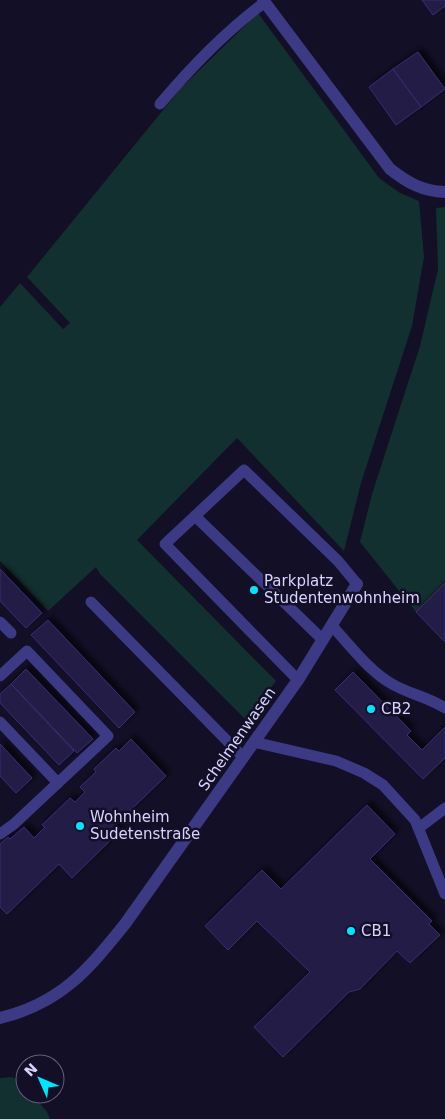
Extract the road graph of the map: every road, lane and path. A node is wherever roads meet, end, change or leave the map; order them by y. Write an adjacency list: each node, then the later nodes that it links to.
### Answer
1 (265, 1): 2 (lane); 3 (street)
2 (160, 104)
3 (445, 192)
4 (195, 516): 5 (lane); 10 (lane); 12 (lane)
5 (358, 584): 8 (street, Schelmenwasen)
6 (91, 602): 16 (lane)
7 (0, 622): 9 (lane)
8 (332, 626): 10 (street, Schelmenwasen); 13 (lane)
9 (11, 633)
10 (323, 640): 12 (street, Schelmenwasen)
11 (0, 676): 17 (lane)
12 (298, 680): 15 (street, Schelmenwasen)
13 (445, 708)
14 (0, 722): 17 (lane)
15 (254, 742): 16 (street, Schelmenwasen); 19 (lane)
16 (243, 757): 22 (street, Schelmenwasen)
17 (58, 783): 20 (lane)
18 (445, 808): 19 (lane)
19 (419, 828): 21 (lane)
20 (0, 834)
21 (445, 894)
22 (0, 1018)

